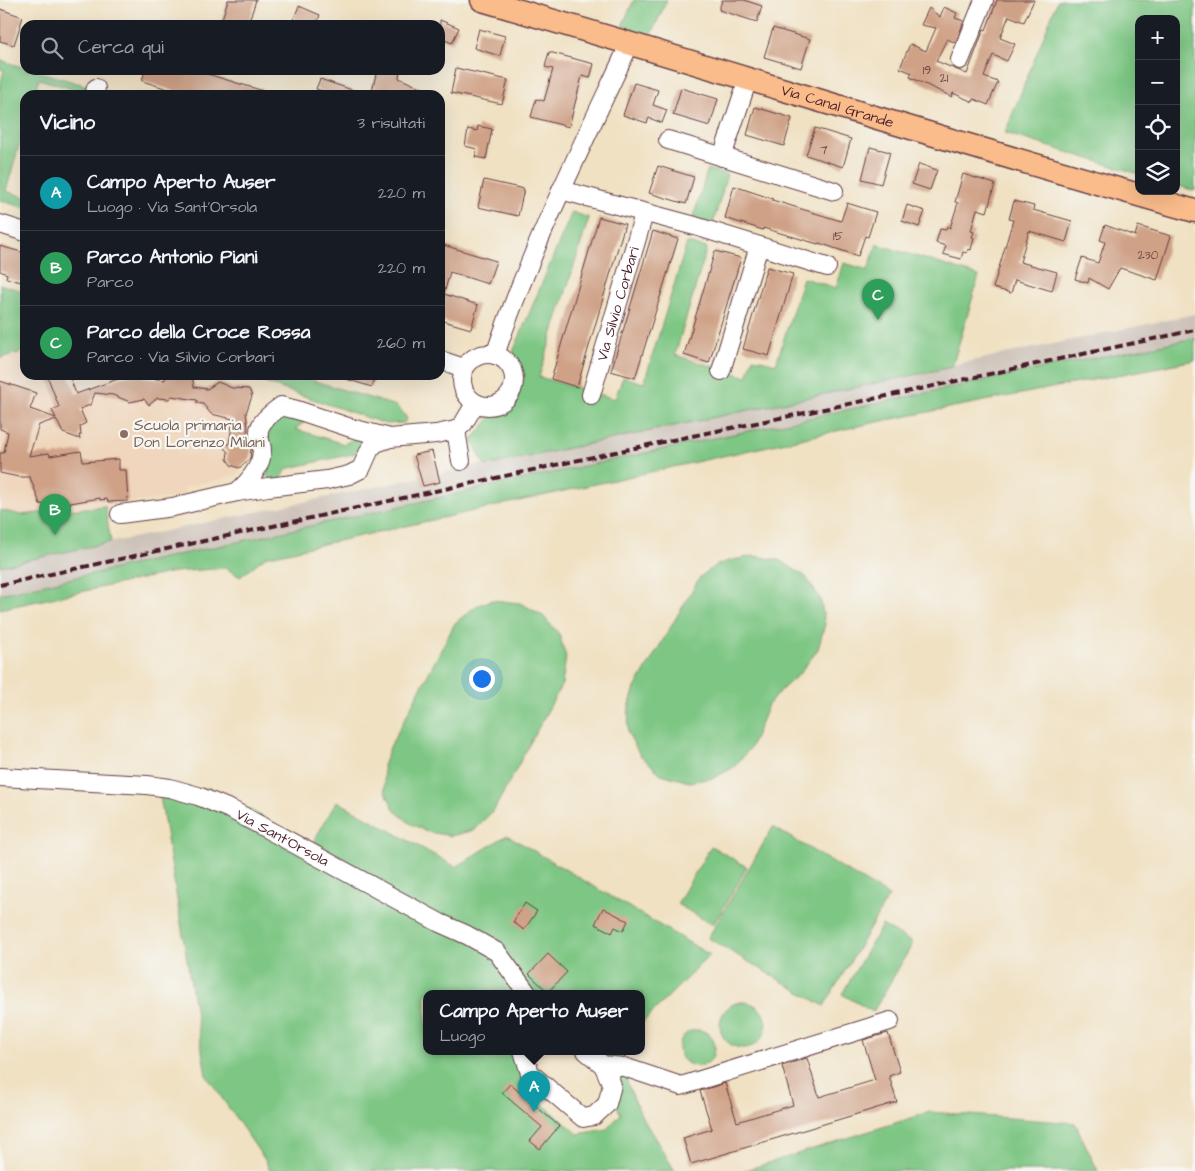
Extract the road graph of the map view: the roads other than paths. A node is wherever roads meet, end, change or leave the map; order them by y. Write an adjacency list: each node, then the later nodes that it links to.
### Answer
1 (482, 0): 3 (main road, Via Canal Grande)
2 (984, 0): 4 (street)
3 (630, 43): 5 (main road, Via Canal Grande); 8 (street)
4 (960, 60)
5 (748, 78): 7 (street); 10 (main road, Via Canal Grande)
6 (668, 140): 7 (street)
7 (722, 157): 9 (street)
8 (561, 190): 11 (street); 16 (street)
9 (834, 191)
10 (1195, 211)
11 (644, 214): 14 (street); 20 (street, Via Silvio Corbari)
12 (0, 224): 13 (street)
13 (20, 230)
14 (759, 246): 15 (street); 19 (street)
15 (827, 267)
16 (495, 355): 18 (street); 21 (street)
17 (445, 362): 18 (street)
18 (464, 368): 21 (street)
19 (722, 371)
20 (591, 394)
21 (476, 404): 23 (street)
22 (351, 428): 24 (street); 25 (street); 27 (street)
23 (456, 430): 24 (street); 26 (street)
24 (390, 438): 25 (street)
25 (370, 449): 27 (street)
26 (461, 461)
27 (237, 492): 28 (street)
28 (120, 514)
29 (0, 777): 30 (street, Via Sant'Orsola)
30 (525, 990)
31 (890, 1021): 34 (street)
32 (524, 1055): 34 (street)
33 (591, 1055): 34 (street)
34 (603, 1065)

